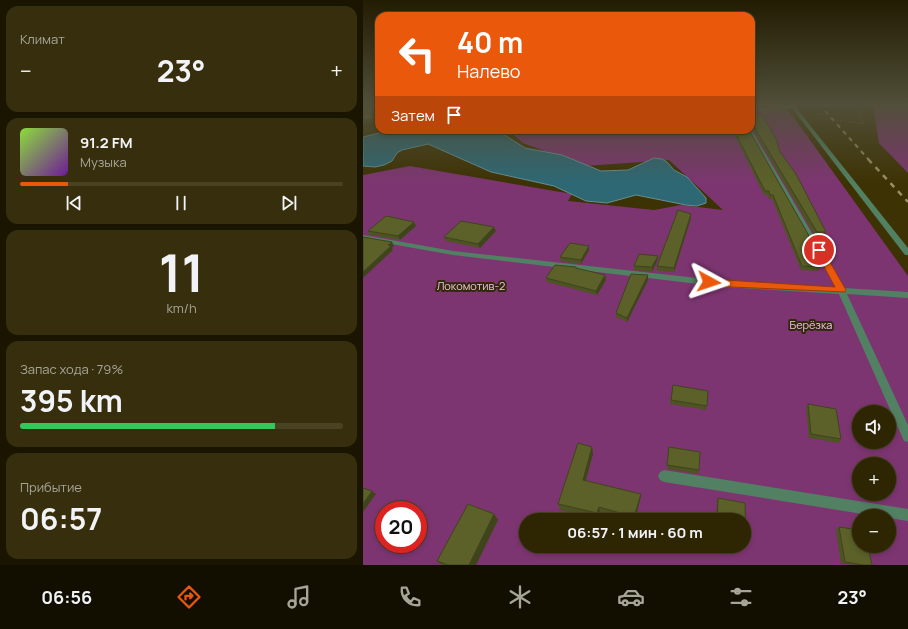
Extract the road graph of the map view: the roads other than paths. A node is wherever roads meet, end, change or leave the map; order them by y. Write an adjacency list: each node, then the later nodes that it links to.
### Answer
1 (813, 130): 4 (street)
2 (752, 134): 5 (street)
3 (363, 237): 5 (street)
4 (908, 253)
5 (841, 290): 6 (street); 7 (street)
6 (908, 295)
7 (908, 437)
8 (664, 476): 9 (street)
9 (908, 515)

